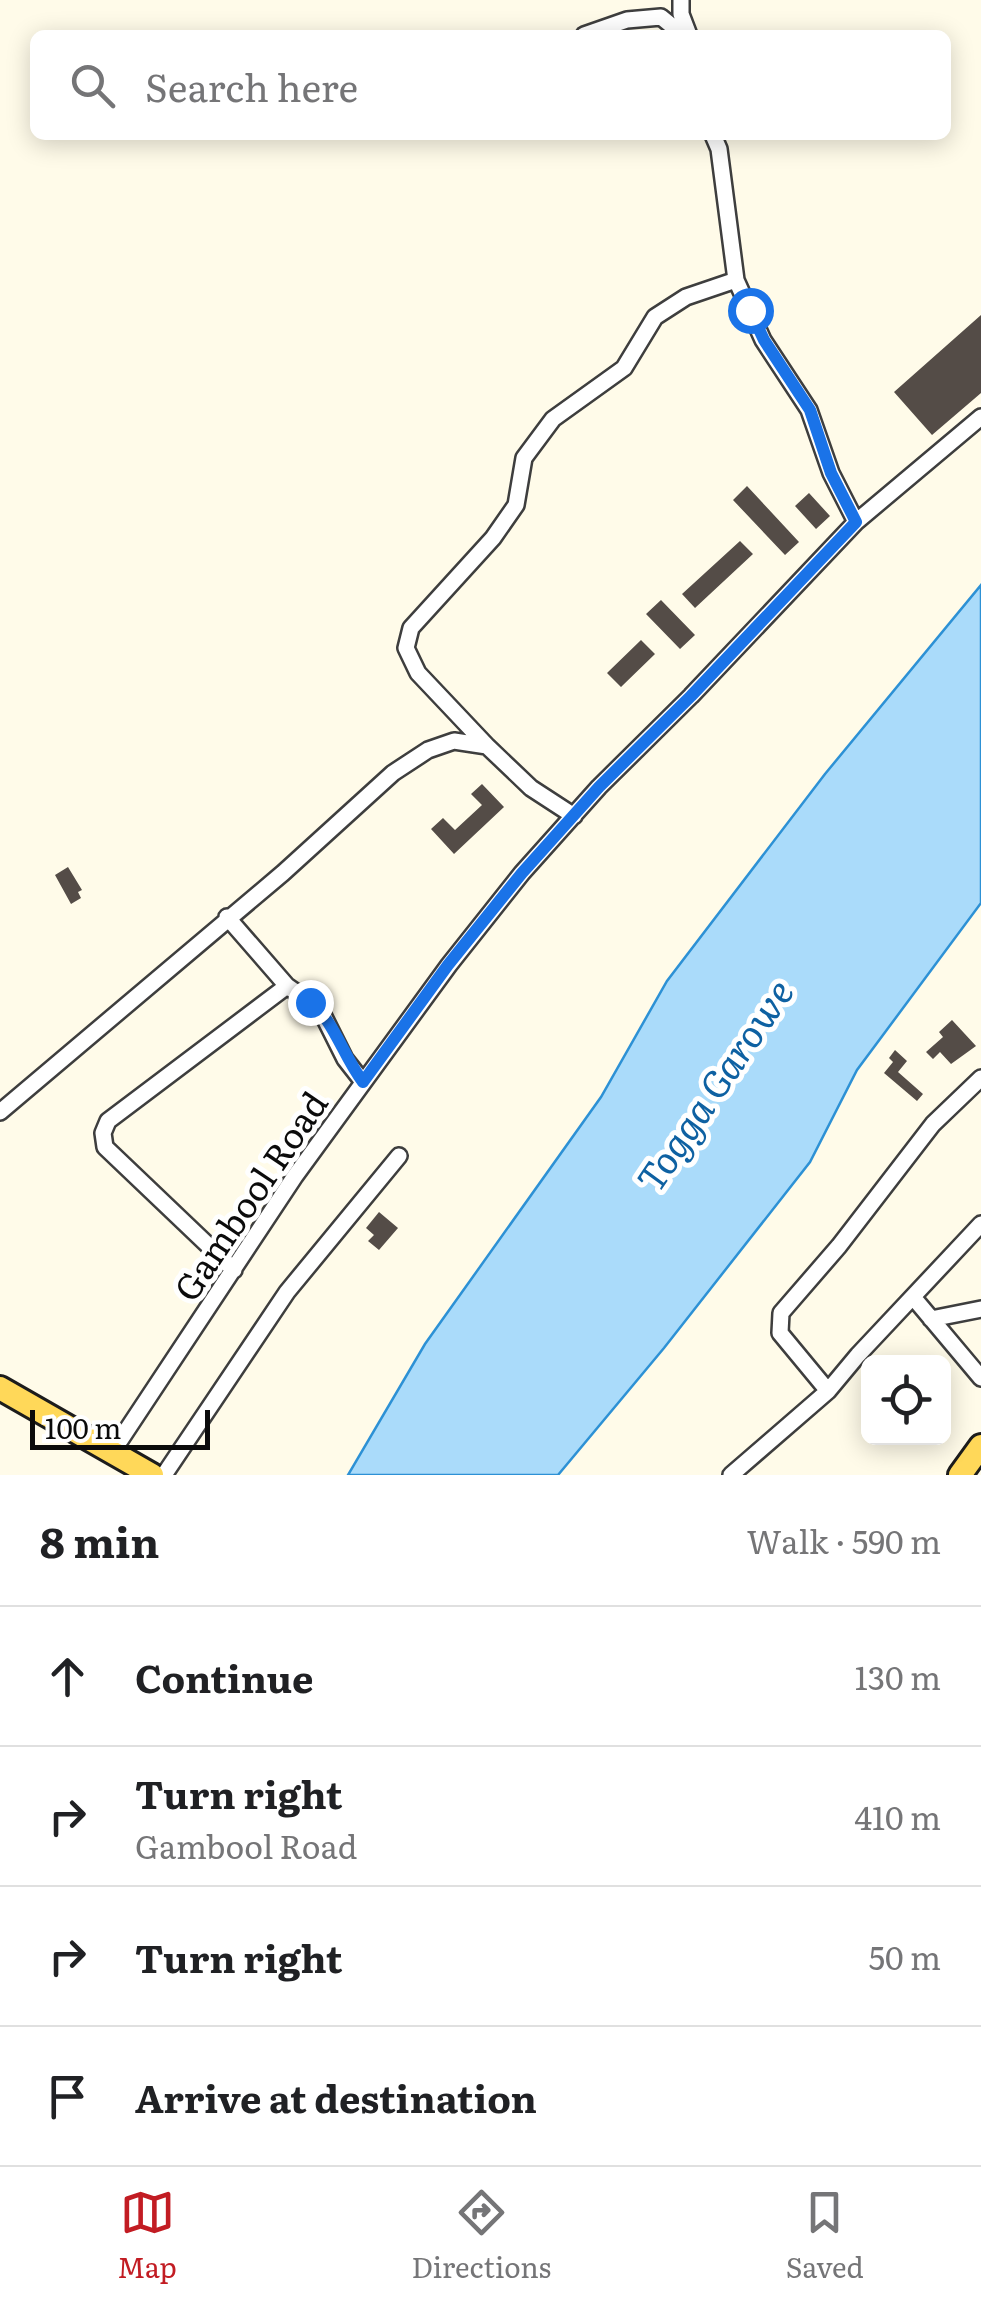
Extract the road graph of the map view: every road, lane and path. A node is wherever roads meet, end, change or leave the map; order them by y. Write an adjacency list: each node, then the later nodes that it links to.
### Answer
1 (681, 0): 4 (street)
2 (598, 30): 3 (street)
3 (679, 30)
4 (685, 30)
5 (715, 140): 6 (street)
6 (736, 280): 8 (street); 9 (street)
7 (981, 416): 8 (street, Gambool Road)
8 (856, 522): 10 (street, Gambool Road)
9 (487, 746): 10 (street); 11 (street)
10 (574, 816): 14 (street, Gambool Road)
11 (227, 917): 12 (street); 15 (street)
12 (286, 986): 14 (street); 18 (street)
13 (981, 1078): 24 (street)
14 (363, 1082): 18 (street, Gambool Road)
15 (0, 1112)
16 (400, 1156): 27 (street)
17 (981, 1224): 19 (street)
18 (234, 1270): 25 (street, Gambool Road)
19 (913, 1298): 21 (street); 24 (street)
20 (981, 1310): 21 (street)
21 (932, 1320): 22 (street)
22 (981, 1378)
23 (0, 1388): 25 (main road)
24 (828, 1391): 28 (street)
25 (113, 1451): 26 (main road)
26 (152, 1475)
27 (164, 1475)
28 (732, 1475)

